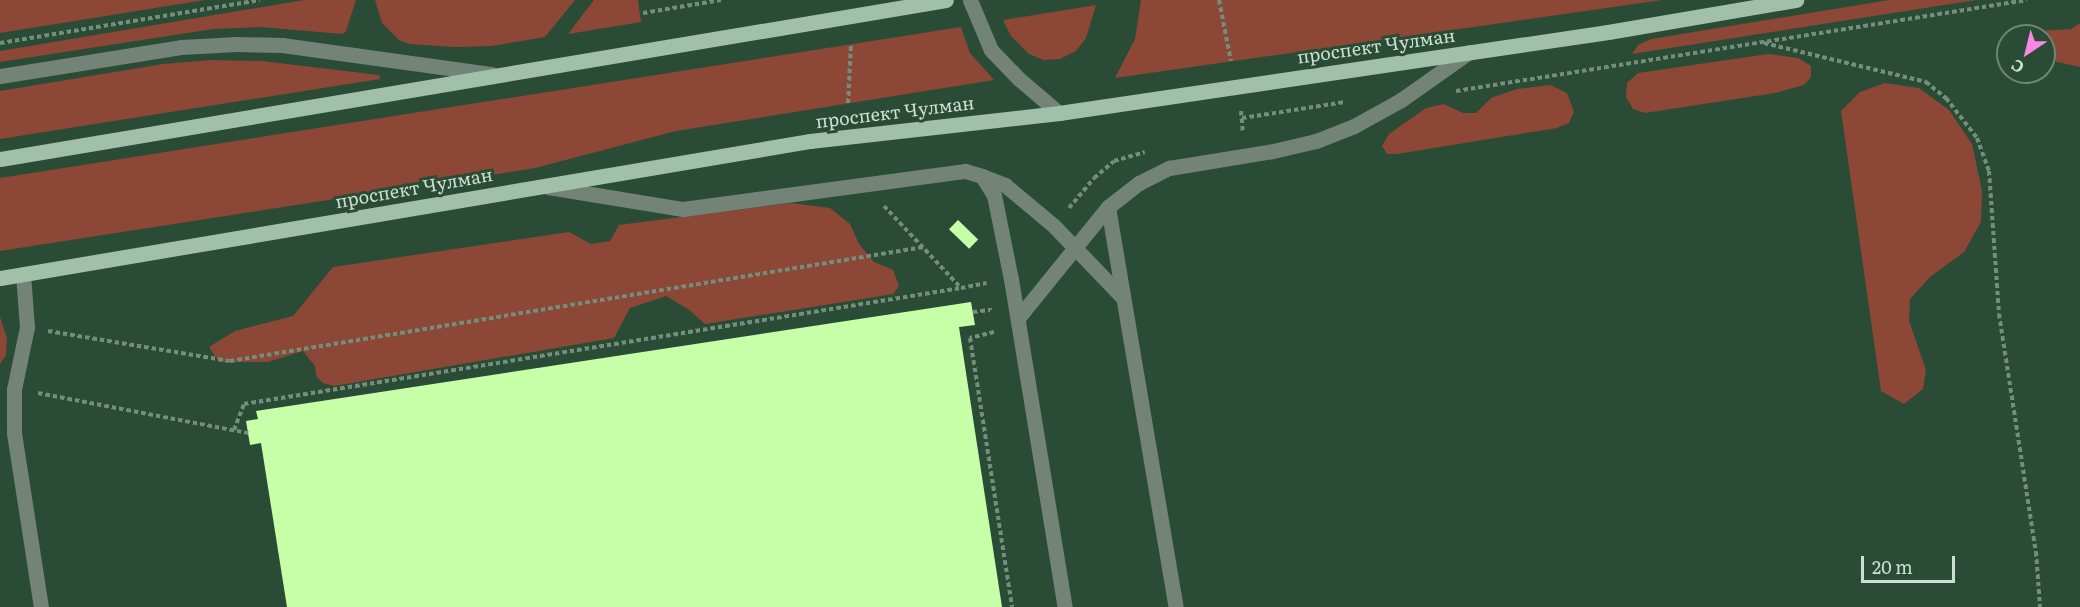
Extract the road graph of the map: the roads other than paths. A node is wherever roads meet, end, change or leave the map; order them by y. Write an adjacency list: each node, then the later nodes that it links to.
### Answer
1 (945, 0): 8 (main road)
2 (970, 0): 9 (street)
3 (1750, 0): 5 (main road)
4 (1796, 0): 5 (main road, проспект Чулман)
5 (1736, 10): 6 (main road, проспект Чулман)
6 (1469, 52): 9 (main road, проспект Чулман); 13 (street)
7 (0, 76): 8 (street)
8 (504, 76): 10 (main road)
9 (1059, 113): 12 (main road, проспект Чулман)
10 (0, 159)
11 (982, 176): 12 (street); 14 (street); 18 (street)
12 (542, 186): 15 (main road, проспект Чулман)
13 (1108, 207): 14 (street); 17 (street)
14 (1075, 246): 17 (street); 18 (street)
15 (23, 274): 16 (main road, проспект Чулман); 19 (street)
16 (0, 278)
17 (1124, 299): 22 (street)
18 (1018, 318): 21 (street)
19 (7, 388): 20 (street)
20 (41, 607)
21 (1065, 607)
22 (1176, 607)

